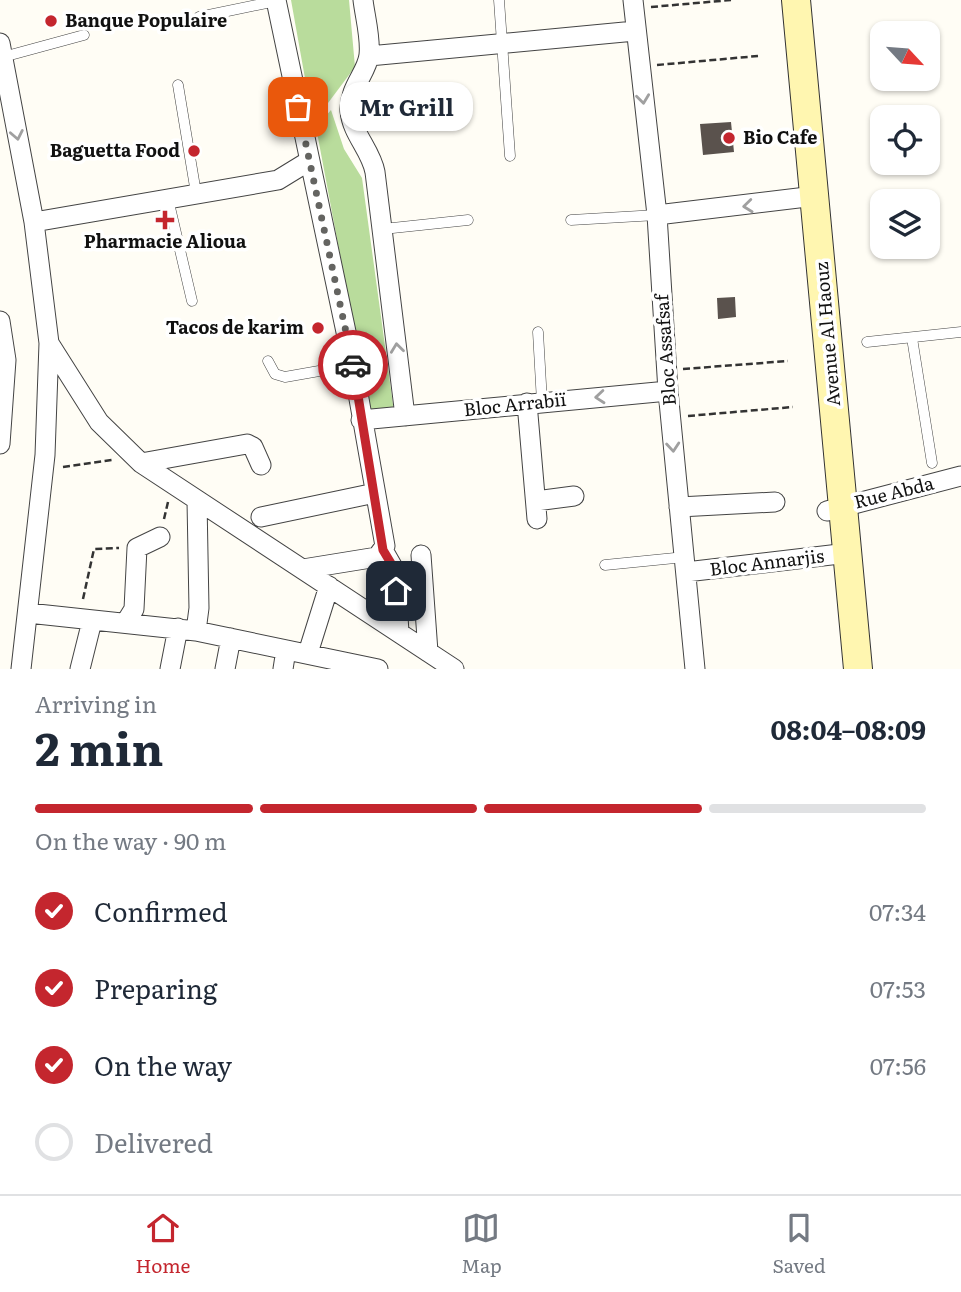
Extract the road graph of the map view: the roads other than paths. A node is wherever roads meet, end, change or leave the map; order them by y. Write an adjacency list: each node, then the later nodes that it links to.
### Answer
1 (276, 0): 7 (lane); 15 (street)
2 (363, 0): 12 (street)
3 (499, 0): 10 (lane)
4 (779, 0): 17 (main road, Avenue Al Haouz)
5 (796, 0): 17 (main road, Avenue Al Haouz)
6 (633, 4): 8 (street, Bloc Assafsaf)
7 (199, 18)
8 (635, 31): 10 (street); 19 (street, Bloc Assafsaf, one-way to 19)
9 (84, 35): 11 (lane)
10 (502, 44): 12 (street); 14 (lane)
11 (1, 52): 22 (street, one-way to 22)
12 (369, 56): 23 (street)
13 (178, 85): 16 (lane)
14 (510, 156)
15 (309, 161): 16 (street); 32 (street)
16 (196, 193): 18 (street)
17 (807, 198): 19 (street, one-way to 19); 47 (main road, Avenue Al Haouz)
18 (168, 199): 22 (street); 24 (lane)
19 (657, 215): 21 (lane); 33 (street, Bloc Assafsaf)
20 (468, 220): 23 (lane)
21 (570, 220)
22 (34, 222): 30 (street)
23 (383, 229): 35 (street, one-way to 23)
24 (192, 301)
25 (0, 321): 37 (street)
26 (538, 332): 34 (lane)
27 (961, 332): 28 (lane)
28 (912, 338): 29 (lane); 39 (lane)
29 (867, 342)
30 (49, 343): 38 (street); 57 (street)
31 (268, 361): 32 (lane)
32 (353, 365): 36 (street)
33 (668, 391): 34 (street, Bloc Arrabiï, one-way to 34); 46 (street, Bloc Assafsaf, one-way to 46)
34 (535, 403): 35 (street, Bloc Arrabiï); 43 (street)
35 (405, 416): 36 (street, Bloc Arrabiï)
36 (361, 420): 42 (street)
37 (0, 444)
38 (134, 457): 40 (street); 44 (street)
39 (932, 463)
40 (261, 465)
41 (961, 476): 47 (street, Rue Abda)
42 (375, 493): 48 (street); 50 (street)
43 (574, 496)
44 (197, 501): 55 (street); 60 (street)
45 (775, 502): 46 (street)
46 (679, 508): 53 (street, Bloc Assafsaf)
47 (835, 508): 51 (main road, Avenue Al Haouz)
48 (261, 517)
49 (160, 537): 59 (street)
50 (383, 550): 55 (street); 61 (street)
51 (839, 554): 53 (street, Bloc Annarjis); 73 (main road, Avenue Al Haouz); 74 (main road, Avenue Al Haouz)
52 (421, 555): 63 (street)
53 (685, 564): 54 (lane); 72 (street, Bloc Assafsaf)
54 (605, 565)
55 (303, 569): 56 (street)
56 (329, 586): 61 (street); 64 (street)
57 (28, 613): 58 (street); 67 (street)
58 (86, 620): 59 (street); 68 (street)
59 (126, 621): 60 (street)
60 (187, 630): 62 (street); 69 (street)
61 (399, 632): 63 (street)
62 (231, 638): 65 (street); 70 (street)
63 (428, 652): 71 (street)
64 (308, 653): 65 (street); 66 (street)
65 (285, 659)
66 (367, 667)
67 (21, 669)
68 (80, 669)
69 (170, 669)
70 (225, 669)
71 (454, 669)
72 (695, 669)
73 (841, 669)
74 (858, 669)

